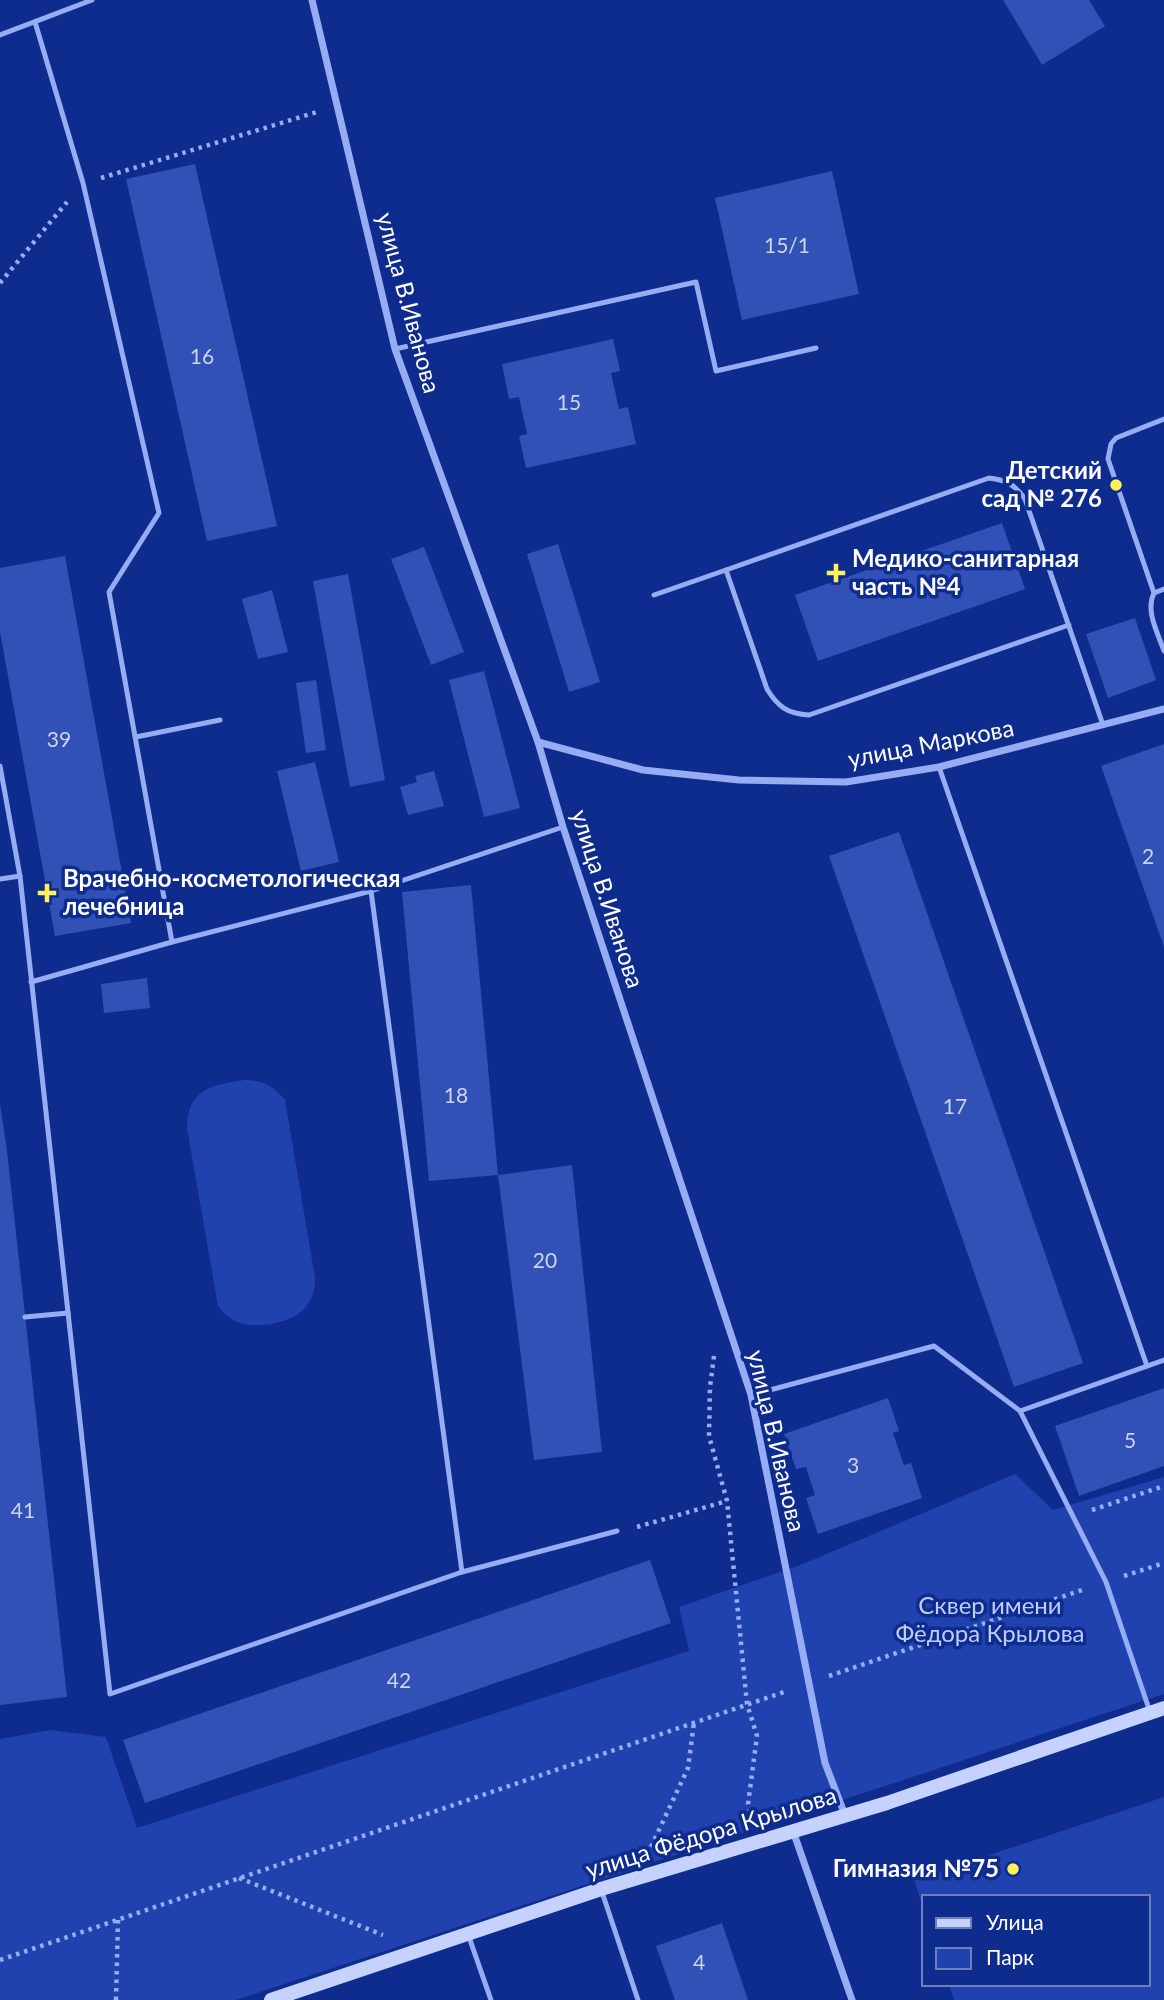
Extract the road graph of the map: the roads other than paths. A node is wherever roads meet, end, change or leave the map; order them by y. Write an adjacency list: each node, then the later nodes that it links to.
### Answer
1 (92, 0): 3 (lane)
2 (312, 0): 6 (street, улица В.Иванова)
3 (35, 22): 4 (lane); 17 (lane)
4 (0, 35)
5 (816, 348): 6 (lane)
6 (395, 349): 18 (street, улица В.Иванова)
7 (1164, 419): 10 (lane)
8 (726, 570): 11 (lane); 12 (lane); 12 (lane)
9 (1164, 589): 10 (lane)
10 (1154, 593): 13 (lane)
11 (654, 595)
12 (1069, 625): 16 (lane)
13 (1164, 651)
14 (1164, 709): 16 (street, улица Маркова)
15 (220, 720): 17 (lane)
16 (1103, 725): 20 (street, улица Маркова)
17 (136, 737): 25 (lane)
18 (538, 742): 20 (street, улица Маркова); 21 (street, улица В.Иванова)
19 (0, 766): 22 (lane)
20 (939, 767): 30 (lane)
21 (563, 827): 24 (lane); 31 (street, улица В.Иванова)
22 (20, 876): 23 (lane); 26 (lane)
23 (0, 879)
24 (371, 891): 25 (lane); 34 (lane)
25 (172, 942): 26 (lane)
26 (31, 982): 27 (lane)
27 (68, 1312): 28 (lane); 34 (lane)
28 (25, 1317)
29 (1164, 1360): 30 (lane)
30 (1147, 1366): 32 (lane)
31 (751, 1395): 32 (lane); 36 (street, улица В.Иванова)
32 (1020, 1410): 35 (lane)
33 (617, 1531): 34 (lane)
34 (461, 1572)
35 (1157, 1710): 36 (street, улица Фёдора Крылова)
36 (845, 1815): 37 (street, улица Фёдора Крылова)
37 (793, 1831): 38 (street, улица Фёдора Крылова); 43 (street)
38 (601, 1889): 39 (street, улица Фёдора Крылова); 42 (lane)
39 (468, 1934): 40 (street, улица Фёдора Крылова); 41 (lane)
40 (271, 2000)
41 (491, 2000)
42 (638, 2000)
43 (852, 2000)

